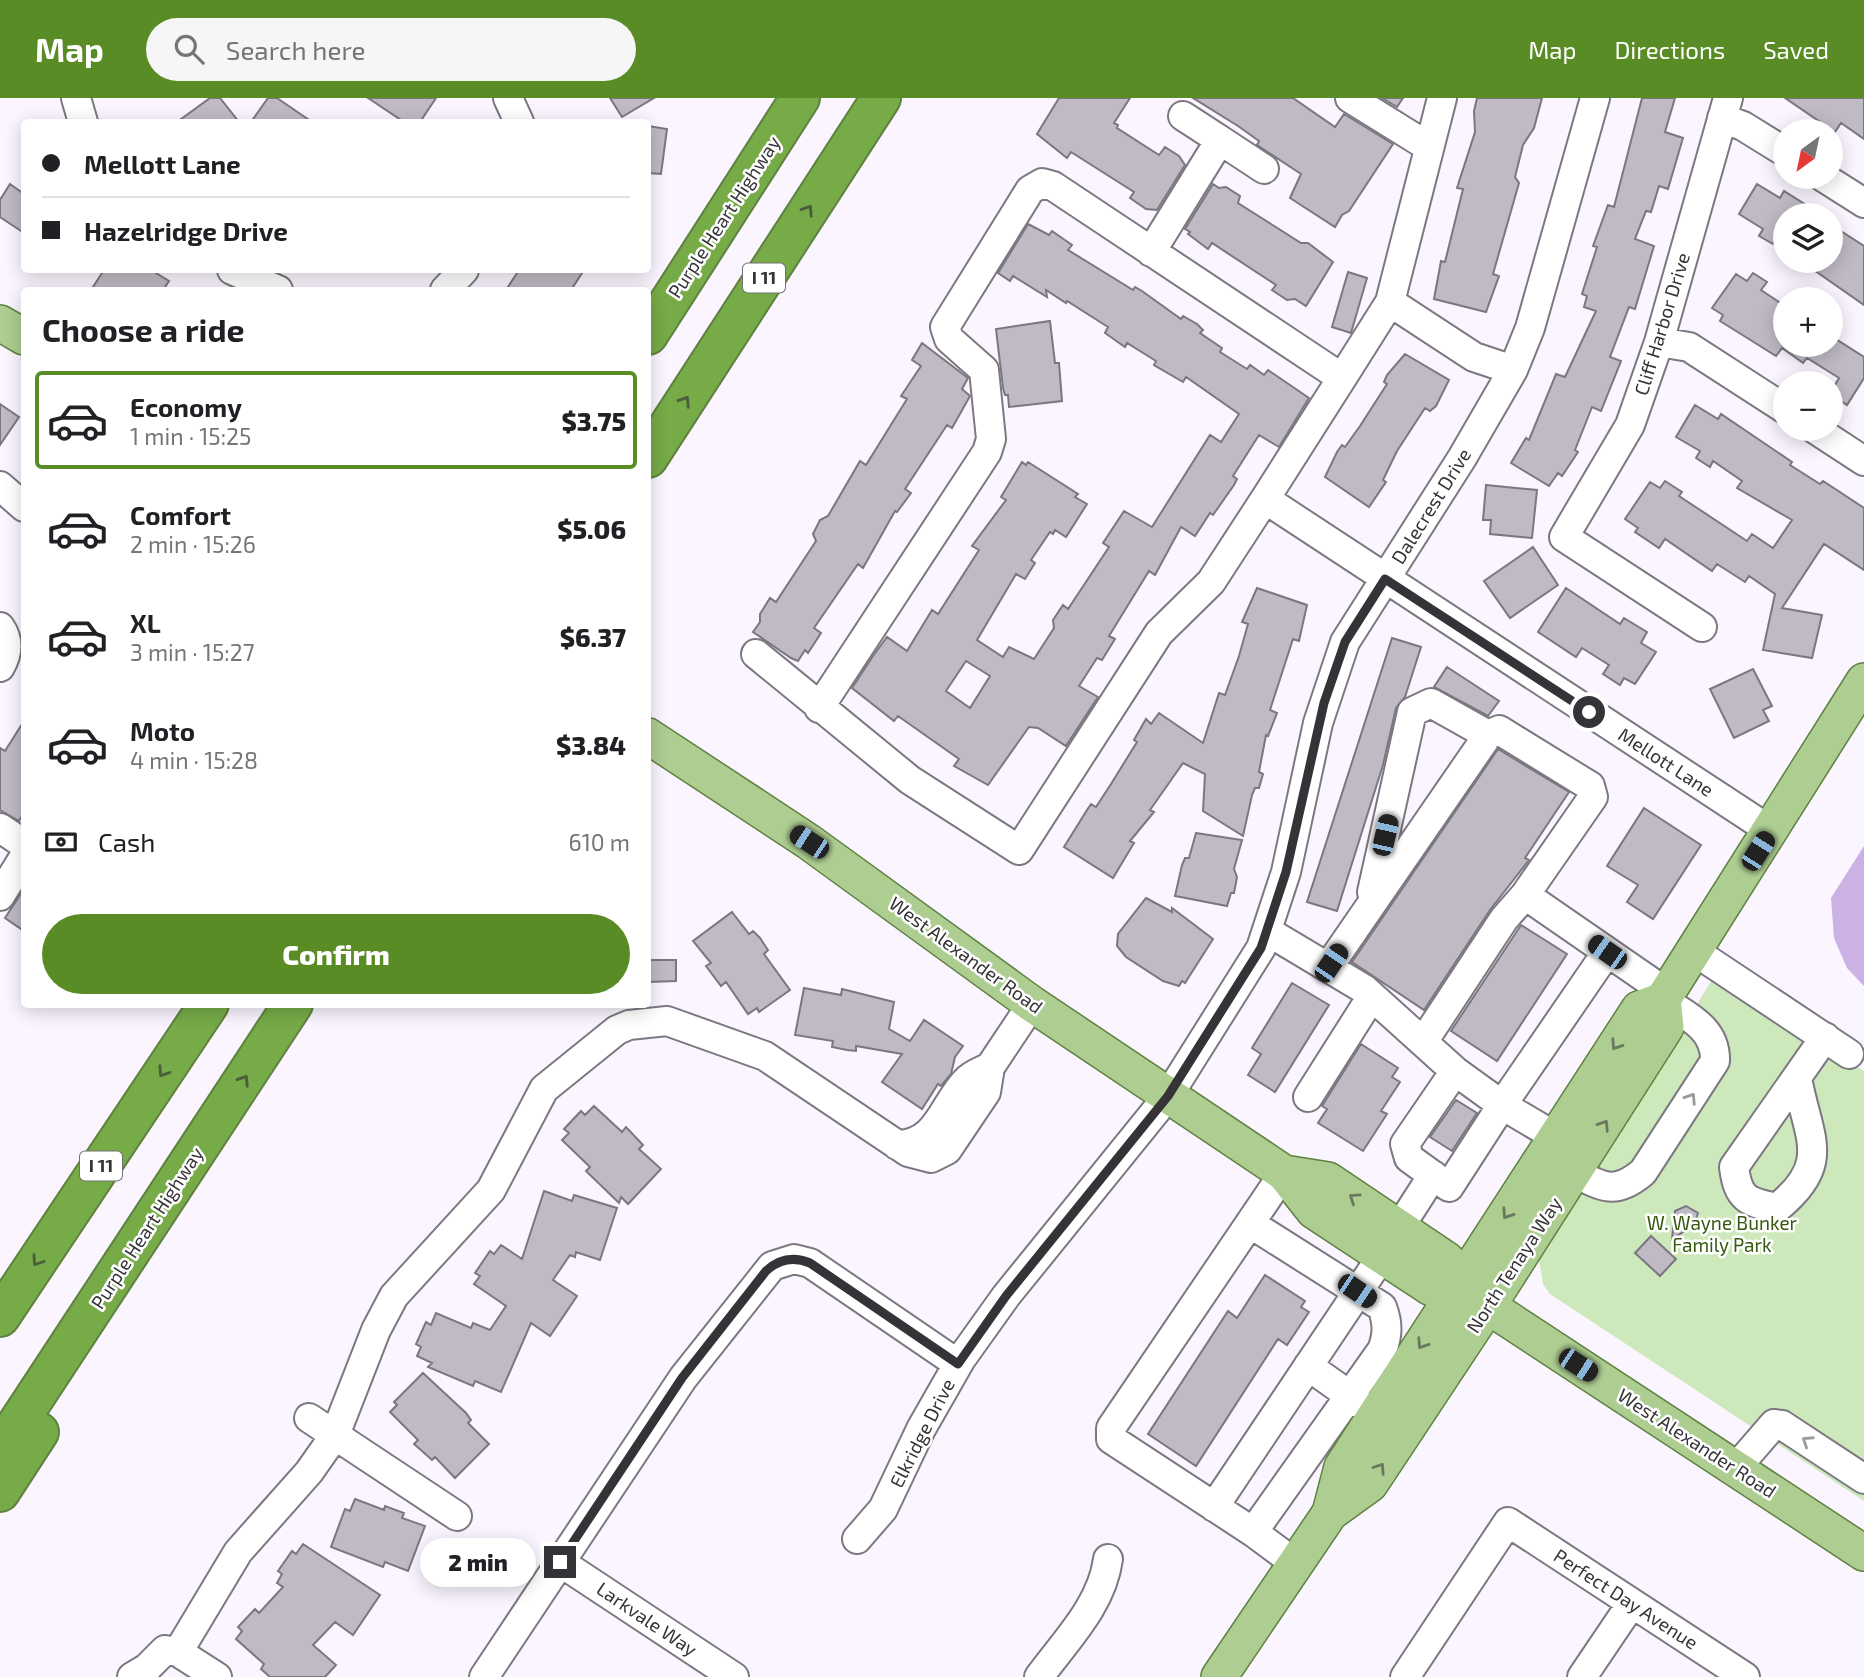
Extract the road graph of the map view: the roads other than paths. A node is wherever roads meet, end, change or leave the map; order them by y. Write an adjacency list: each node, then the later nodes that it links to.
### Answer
1 (76, 98): 10 (street)
2 (508, 98): 11 (street)
3 (800, 98): 25 (highway, Purple Heart Highway)
4 (881, 98): 32 (highway, I 11, one-way to 4)
5 (1442, 98): 14 (street)
6 (1595, 98): 28 (street, Dalecrest Drive)
7 (1360, 101): 14 (street)
8 (1725, 108): 13 (street); 27 (street, Cliff Harbor Drive)
9 (1183, 116): 12 (street)
10 (82, 119)
11 (518, 119)
12 (1220, 140): 15 (street); 18 (street)
13 (1773, 144)
14 (1429, 147): 23 (street)
15 (1264, 169)
16 (1842, 189): 17 (street)
17 (1864, 203)
18 (1151, 251): 29 (street); 43 (street)
19 (239, 273): 21 (street)
20 (461, 273): 22 (street)
21 (271, 287)
22 (448, 287)
23 (1390, 302): 28 (street); 29 (street)
24 (0, 323): 26 (main road)
25 (651, 330)
26 (21, 335)
27 (1659, 342): 30 (street); 38 (street, Cliff Harbor Drive)
28 (1513, 370): 37 (street, Dalecrest Drive)
29 (1342, 378): 35 (street)
30 (1773, 402)
31 (1833, 441): 33 (street)
32 (651, 453)
33 (1864, 461)
34 (0, 486): 36 (street)
35 (1265, 499): 37 (street, Mellott Lane); 43 (street)
36 (21, 504)
37 (1385, 579): 47 (street, Mellott Lane); 53 (street, Dalecrest Drive)
38 (1702, 627)
39 (3, 631): 41 (street)
40 (756, 654): 43 (street)
41 (0, 667)
42 (1864, 681): 47 (main road, North Tenaya Way)
43 (819, 708)
44 (1488, 735): 50 (street); 52 (street); 52 (street)
45 (651, 738): 59 (main road, West Alexander Road)
46 (0, 828): 48 (street)
47 (1771, 831): 54 (main road, North Tenaya Way)
48 (21, 842)
49 (21, 862): 51 (street)
50 (1525, 895): 55 (street); 63 (street)
51 (0, 896)
52 (1369, 908): 56 (street)
53 (1268, 931): 56 (street); 67 (street, Dalecrest Drive)
54 (1694, 951): 58 (main road, North Tenaya Way); 62 (street)
55 (1607, 952): 58 (street); 69 (street)
56 (1324, 965): 57 (street)
57 (1372, 996): 63 (street); 68 (street)
58 (1665, 996): 70 (main road, North Tenaya Way, one-way to 70); 71 (main road, North Tenaya Way, one-way to 58); 71 (street, one-way to 58)
59 (1032, 1004): 67 (main road, West Alexander Road); 85 (street)
60 (206, 1008): 80 (highway, I 11, one-way to 80)
61 (290, 1008): 75 (highway, Purple Heart Highway, one-way to 61)
62 (1825, 1037): 64 (street); 66 (street)
63 (1423, 1042): 65 (street)
64 (1849, 1054)
65 (1455, 1071): 69 (street); 73 (street)
66 (1797, 1078)
67 (1168, 1096): 72 (main road, West Alexander Road); 81 (street, Elkridge Drive)
68 (1308, 1097)
69 (1502, 1105): 70 (street); 73 (street)
70 (1556, 1137): 77 (main road, North Tenaya Way, one-way to 77)
71 (1574, 1172): 79 (main road, North Tenaya Way)
72 (1284, 1173): 74 (street); 76 (main road, West Alexander Road)
73 (1433, 1175): 76 (street)
74 (1251, 1224): 78 (street); 90 (street)
75 (140, 1240): 86 (highway, Purple Heart Highway); 89 (highway)
76 (1390, 1242): 77 (main road, West Alexander Road); 78 (street)
77 (1459, 1287): 79 (main road, West Alexander Road); 83 (main road, North Tenaya Way, one-way to 83)
78 (1357, 1291): 82 (street); 83 (street)
79 (1488, 1306): 87 (main road, West Alexander Road); 91 (main road, North Tenaya Way, one-way to 79)
80 (0, 1317)
81 (958, 1364): 94 (street, Elkridge Drive); 97 (street)
82 (1308, 1366): 83 (street); 90 (street)
83 (1363, 1405): 91 (main road, North Tenaya Way); 93 (street)
84 (309, 1418): 85 (street)
85 (335, 1435): 92 (street); 100 (street)
86 (0, 1450)
87 (1735, 1469): 88 (street, one-way to 87); 95 (main road, West Alexander Road)
88 (1864, 1479)
89 (0, 1492)
90 (1214, 1507): 93 (street)
91 (1330, 1513): 98 (main road, North Tenaya Way)
92 (457, 1516)
93 (1253, 1531): 98 (street)
94 (857, 1539)
95 (1864, 1553)
96 (1108, 1559): 105 (street)
97 (560, 1562): 103 (street); 104 (street, Larkvale Way)
98 (1296, 1564): 106 (main road, North Tenaya Way)
99 (1632, 1603): 107 (street, Perfect Day Avenue); 108 (street); 109 (street, Perfect Day Avenue)
100 (178, 1652): 101 (street); 102 (street)
101 (132, 1677)
102 (216, 1677)
103 (484, 1677)
104 (734, 1677)
105 (1039, 1677)
106 (1219, 1677)
107 (1405, 1677)
108 (1582, 1677)
109 (1745, 1677)

